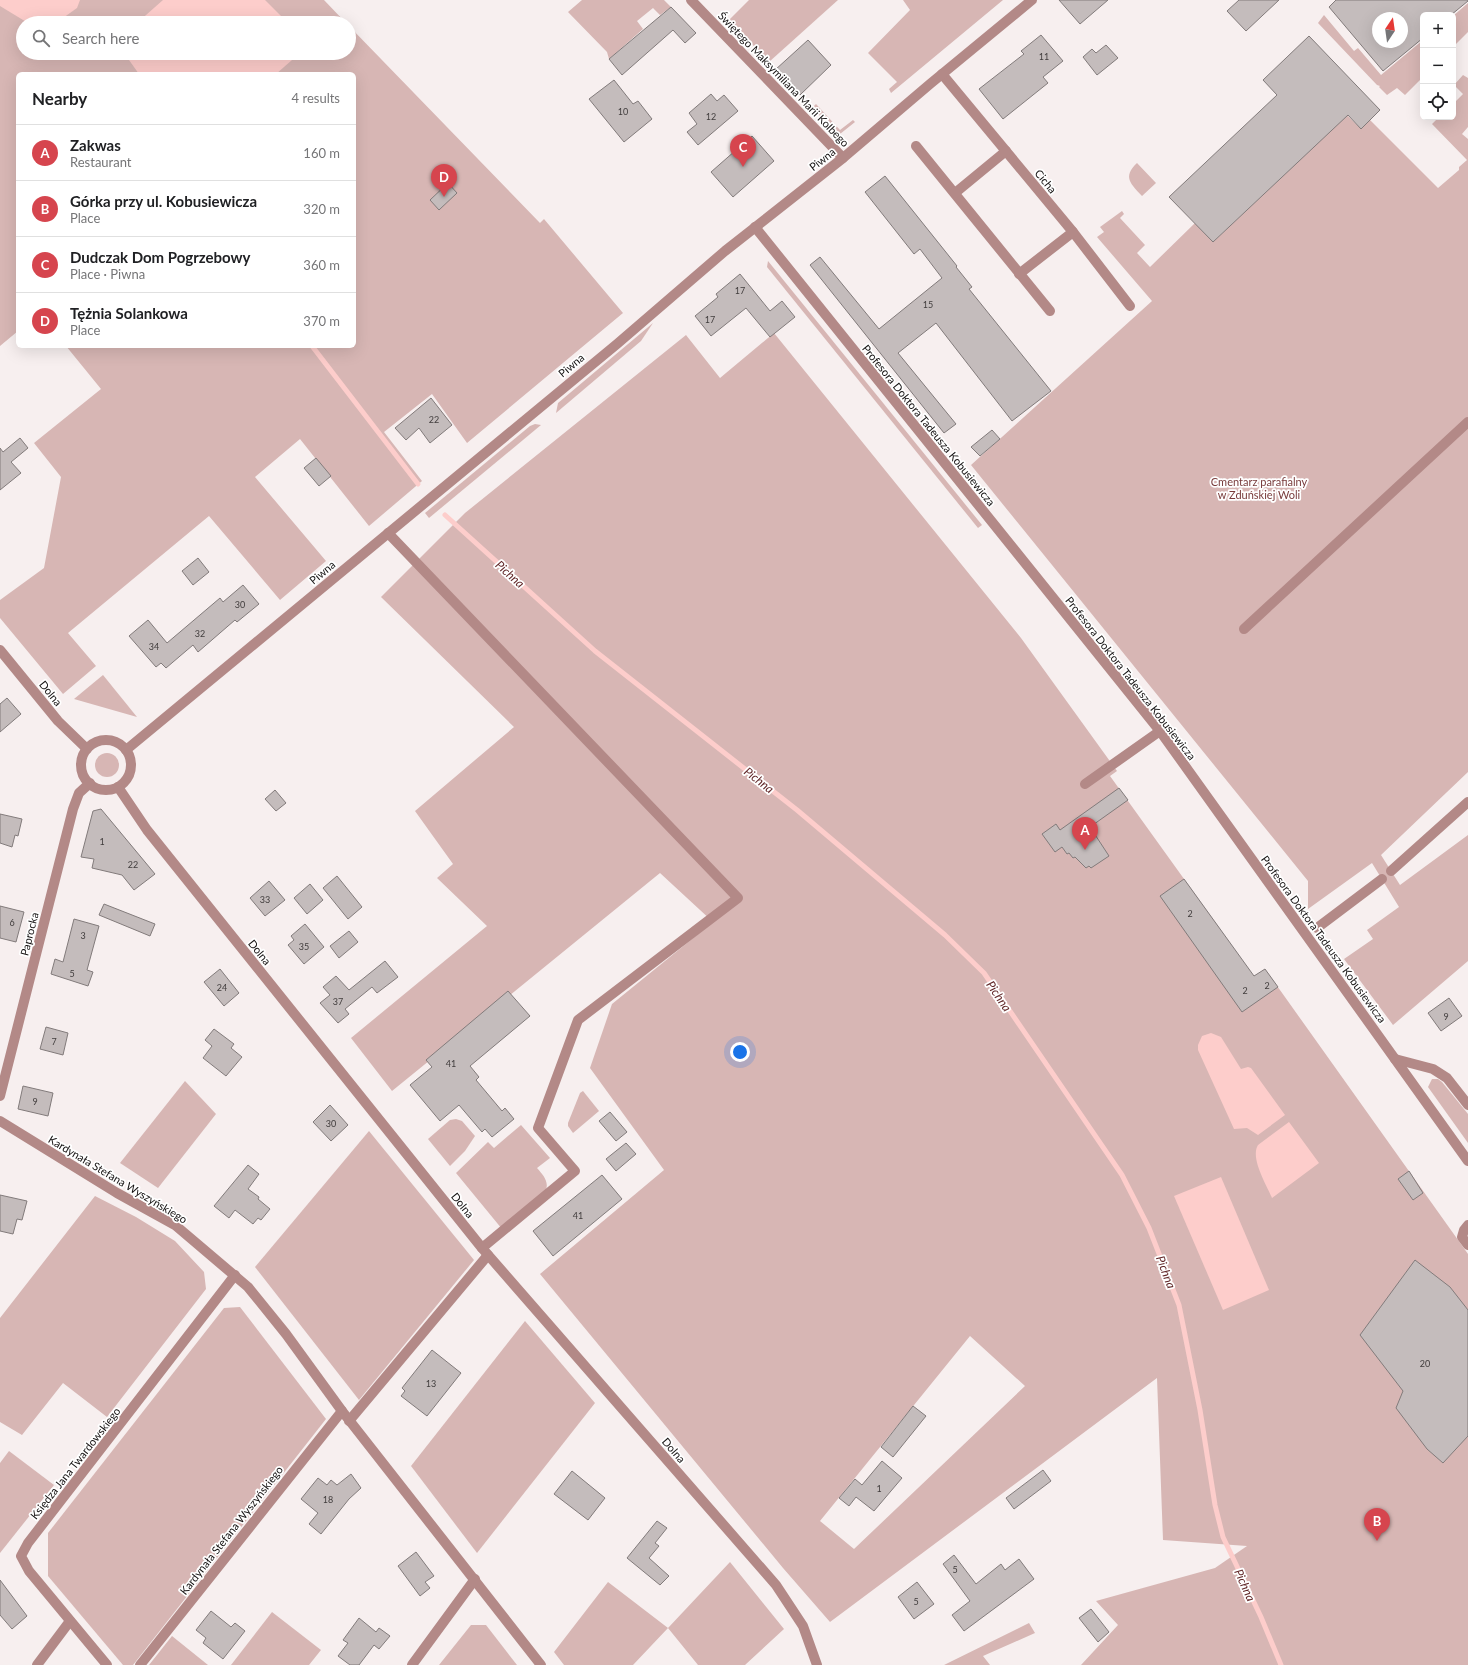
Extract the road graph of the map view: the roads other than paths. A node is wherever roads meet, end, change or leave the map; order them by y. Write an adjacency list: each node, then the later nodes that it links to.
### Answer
1 (691, 0): 6 (street, Świętego Maksymiliana Marii Kolbego)
2 (1032, 0): 3 (street, Piwna)
3 (942, 74): 5 (street, Cicha); 6 (street, Piwna)
4 (916, 146): 7 (street)
5 (1006, 151): 7 (street); 9 (street, Cicha)
6 (843, 158): 8 (street, Piwna)
7 (955, 193): 10 (street)
8 (755, 226): 14 (street, Piwna); 17 (street, Profesora Doktora Tadeusza Kobusiewicza)
9 (1073, 232): 10 (street); 11 (street, Cicha)
10 (1019, 274): 12 (street)
11 (1130, 306)
12 (1050, 311)
13 (1468, 422): 15 (street)
14 (388, 533): 19 (street, Piwna); 34 (street)
15 (1244, 629)
16 (0, 650): 18 (street, Dolna)
17 (1160, 731): 21 (street); 27 (street, Profesora Doktora Tadeusza Kobusiewicza)
18 (87, 749): 19 (street); 20 (street)
19 (126, 750): 22 (street)
20 (90, 783): 22 (street); 28 (street, Paprocka)
21 (1085, 784)
22 (118, 787): 34 (street, Dolna)
23 (1468, 802): 24 (street)
24 (1391, 871)
25 (1382, 879): 26 (street)
26 (1317, 928)
27 (1395, 1059): 29 (street); 31 (street, Profesora Doktora Tadeusza Kobusiewicza)
28 (0, 1096)
29 (1468, 1105)
30 (0, 1121): 35 (street, Kardynała Stefana Wyszyńskiego)
31 (1468, 1161)
32 (1468, 1225): 33 (street)
33 (1468, 1245)
34 (485, 1252): 37 (street); 45 (street, Dolna)
35 (235, 1275): 36 (street, Kardynała Stefana Wyszyńskiego); 39 (street, Księdza Jana Twardowskiego)
36 (342, 1411): 37 (street, Kardynała Stefana Wyszyńskiego); 42 (street, Kardynała Stefana Wyszyńskiego)
37 (349, 1420): 38 (street, Kardynała Stefana Wyszyńskiego)
38 (475, 1579): 43 (street); 44 (street, Kardynała Stefana Wyszyńskiego)
39 (70, 1621): 40 (street); 41 (street, Księdza Jana Twardowskiego)
40 (37, 1665)
41 (107, 1665)
42 (140, 1665)
43 (412, 1665)
44 (541, 1665)
45 (817, 1665)

